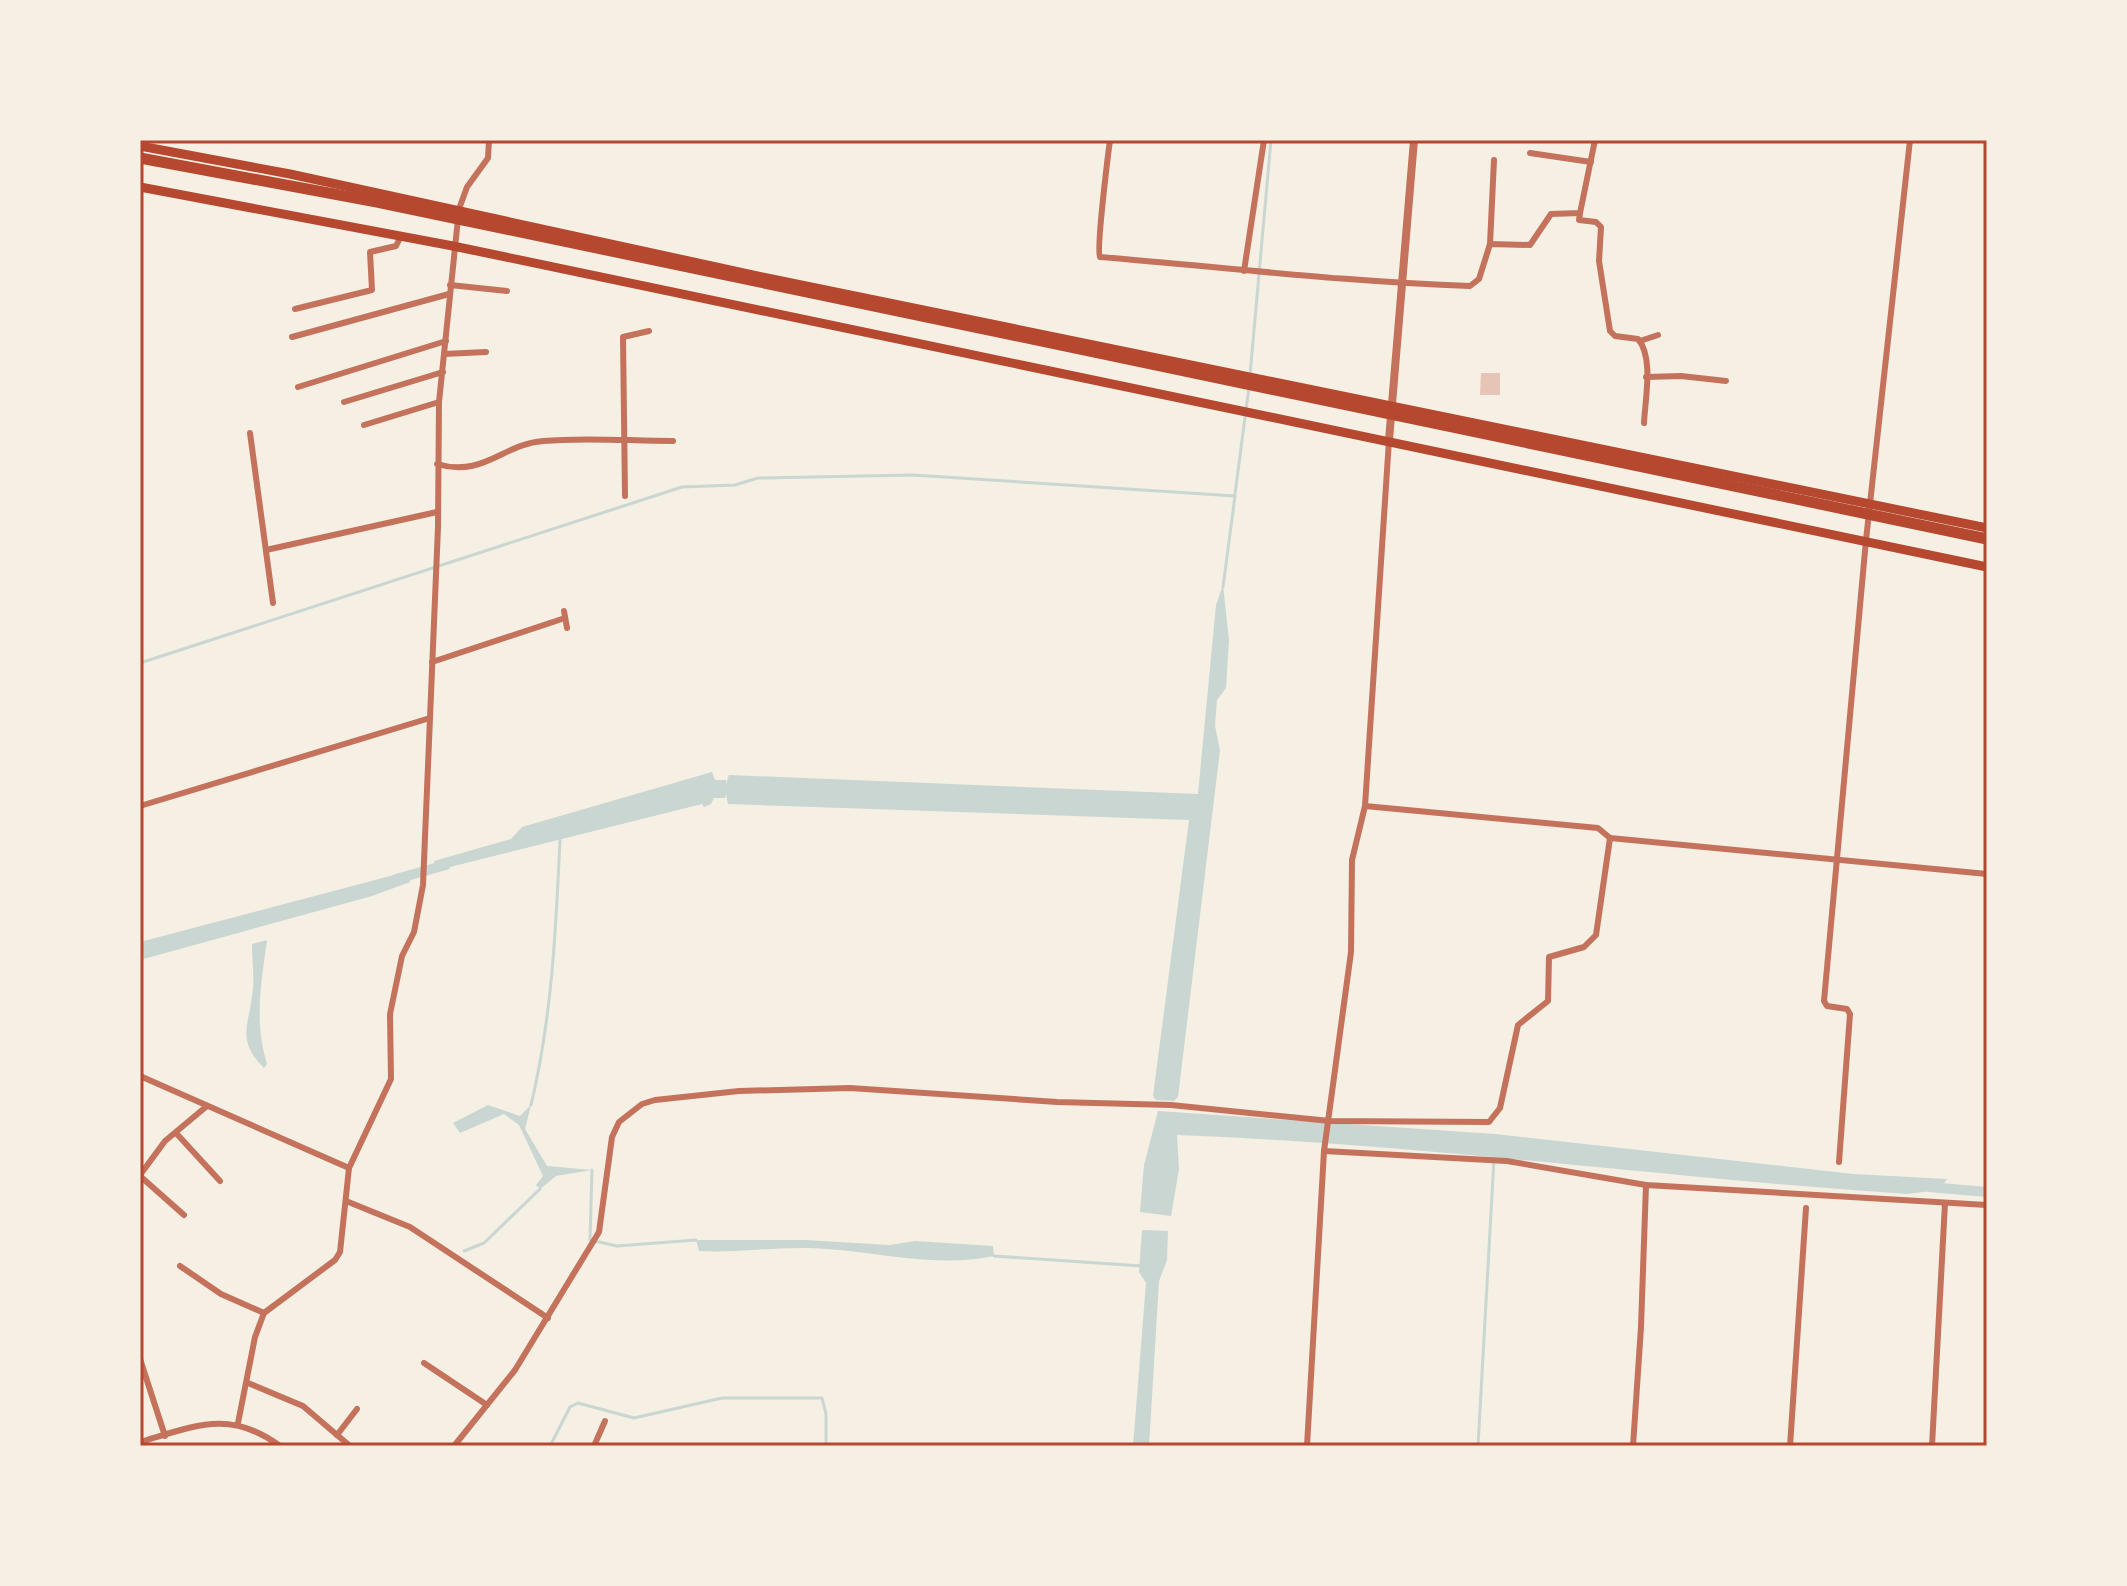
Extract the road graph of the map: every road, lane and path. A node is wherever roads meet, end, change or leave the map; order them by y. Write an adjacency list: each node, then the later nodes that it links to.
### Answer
1 (489, 140): 13 (street)
2 (1110, 140): 18 (street)
3 (1264, 140): 18 (street)
4 (1414, 140): 19 (street)
5 (1595, 140): 11 (street)
6 (1910, 140): 45 (street)
7 (140, 146): 13 (main road)
8 (1530, 153): 11 (street)
9 (1494, 160): 16 (street)
10 (140, 161): 49 (highway)
11 (1591, 162): 14 (street)
12 (140, 187): 15 (main road)
13 (459, 209): 17 (street); 36 (main road)
14 (1580, 213): 16 (street); 27 (street)
15 (400, 238): 17 (main road); 22 (street)
16 (1490, 244): 19 (street)
17 (453, 246): 20 (street); 40 (main road)
18 (1244, 271): 19 (street)
19 (1402, 284): 36 (street)
20 (450, 290): 21 (street); 25 (street); 26 (street)
21 (507, 291)
22 (295, 309)
23 (649, 331): 41 (street)
24 (1658, 335): 27 (street)
25 (292, 337)
26 (446, 341): 29 (street); 33 (street)
27 (1640, 341): 31 (street)
28 (486, 352): 29 (street)
29 (444, 354): 30 (street)
30 (443, 372): 34 (street); 35 (street)
31 (1646, 377): 32 (street); 37 (street)
32 (1726, 381)
33 (298, 387)
34 (344, 402)
35 (439, 402): 38 (street); 43 (street)
36 (1391, 406): 40 (street); 45 (main road)
37 (1644, 423)
38 (364, 425)
39 (250, 433): 50 (street)
40 (1389, 440): 48 (main road); 57 (street)
41 (626, 441): 42 (street); 43 (street); 44 (street)
42 (673, 441)
43 (437, 464): 46 (street)
44 (625, 496)
45 (1871, 504): 47 (main road); 48 (street)
46 (437, 512): 50 (street); 54 (street)
47 (1987, 528)
48 (1866, 540): 51 (main road); 59 (street)
49 (1987, 541)
50 (266, 550): 52 (street)
51 (1987, 567)
52 (273, 603)
53 (567, 628): 54 (street)
54 (432, 662): 55 (street)
55 (430, 718): 56 (street); 67 (street)
56 (140, 806)
57 (1365, 806): 58 (street); 63 (street)
58 (1610, 838): 59 (street); 63 (street)
59 (1836, 858): 60 (street); 66 (street)
60 (1987, 874)
61 (140, 1076): 62 (street)
62 (207, 1106): 64 (street); 67 (street)
63 (1330, 1122): 65 (street); 78 (street)
64 (176, 1133): 68 (street); 69 (street)
65 (1325, 1148): 70 (street); 94 (street)
66 (1839, 1162)
67 (349, 1168): 71 (street)
68 (140, 1176): 75 (street)
69 (220, 1181)
70 (1646, 1185): 72 (street); 95 (street)
71 (346, 1201): 77 (street); 78 (street)
72 (1945, 1203): 73 (street); 97 (street)
73 (1987, 1205)
74 (1806, 1208): 96 (street)
75 (184, 1215)
76 (180, 1266): 77 (street)
77 (264, 1313): 81 (street)
78 (548, 1318): 82 (street)
79 (140, 1359): 87 (street)
80 (424, 1363): 82 (street)
81 (248, 1383): 85 (street); 86 (street)
82 (487, 1405): 92 (street)
83 (357, 1409): 86 (street)
84 (605, 1421): 93 (street)
85 (238, 1423): 87 (street); 90 (street)
86 (337, 1435): 91 (street)
87 (165, 1436): 89 (street)
88 (140, 1442): 89 (street)
89 (155, 1442)
90 (280, 1446)
91 (350, 1446)
92 (454, 1446)
93 (594, 1446)
94 (1307, 1446)
95 (1633, 1446)
96 (1790, 1446)
97 (1932, 1446)

